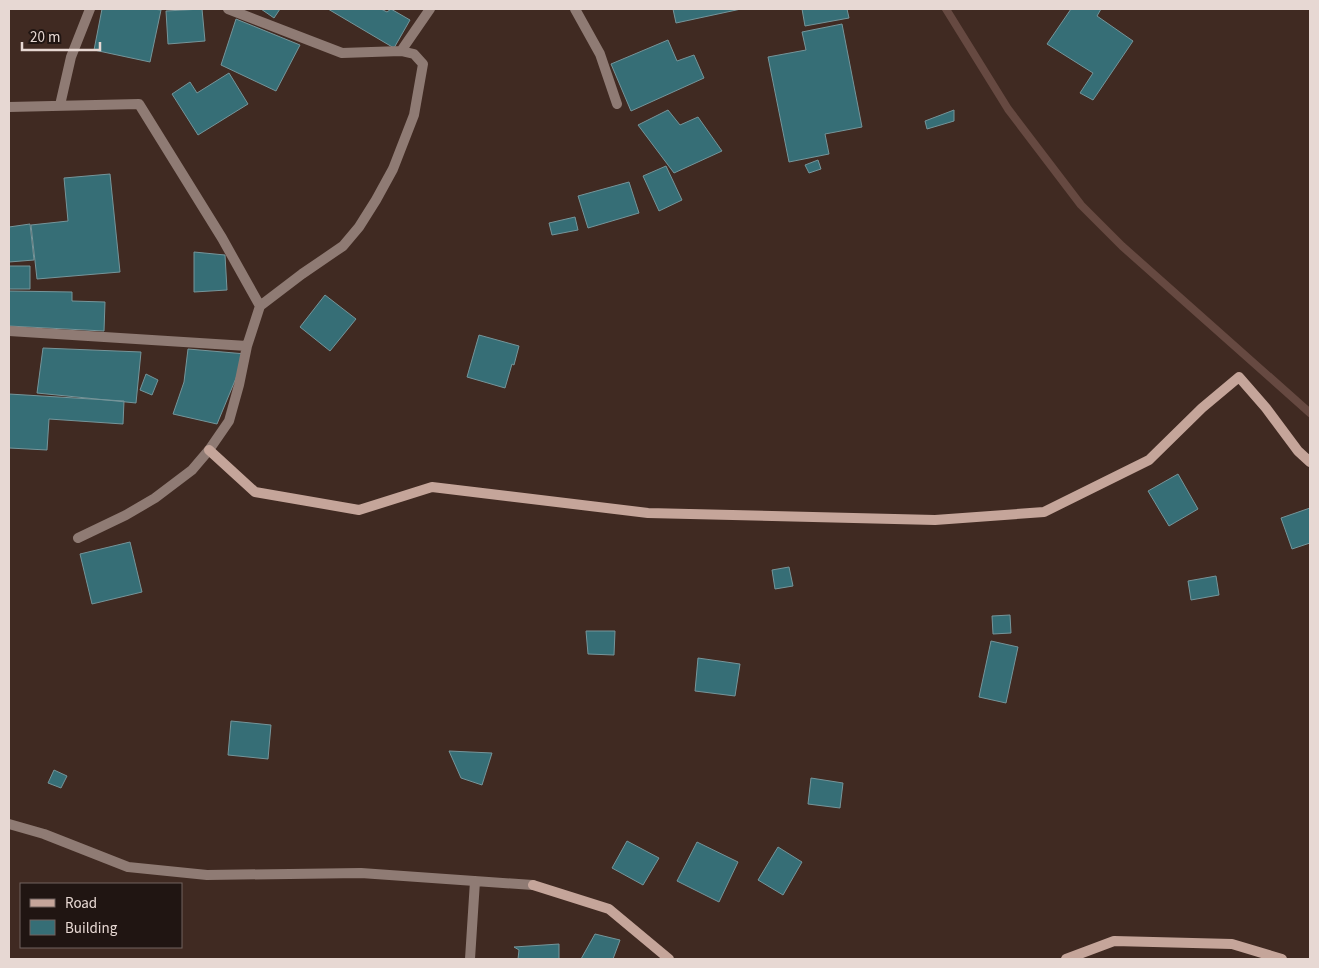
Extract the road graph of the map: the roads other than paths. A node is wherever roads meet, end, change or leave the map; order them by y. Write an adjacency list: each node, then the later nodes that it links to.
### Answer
1 (90, 9): 7 (street)
2 (228, 9): 5 (street)
3 (430, 9): 5 (street)
4 (575, 9): 6 (street)
5 (401, 51): 9 (street)
6 (617, 104)
7 (60, 105): 8 (street); 9 (street)
8 (9, 107)
9 (260, 306): 11 (street)
10 (9, 331): 11 (street)
11 (247, 346): 12 (street)
12 (209, 450): 13 (street); 14 (street)
13 (1310, 462)
14 (78, 538)
15 (9, 824): 16 (street)
16 (475, 881): 17 (street); 18 (street)
17 (470, 959)
18 (668, 959)
19 (1066, 959): 20 (street)
20 (1282, 959)

